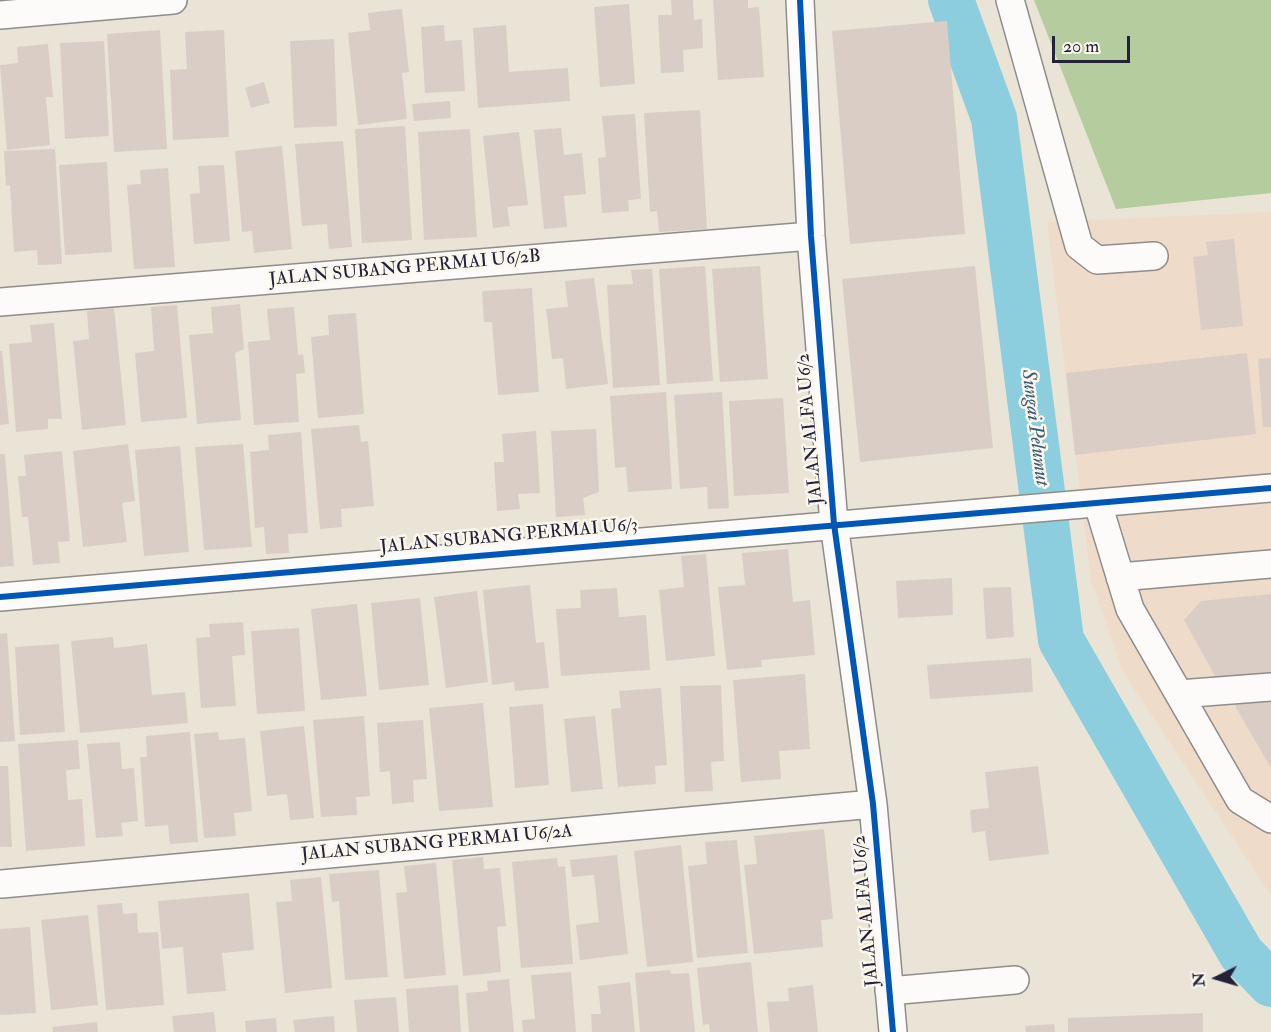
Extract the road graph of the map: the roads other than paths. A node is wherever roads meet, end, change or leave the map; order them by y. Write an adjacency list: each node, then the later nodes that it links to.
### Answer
1 (173, 0): 4 (street)
2 (800, 0): 5 (street, JALAN ALFA U6/2)
3 (1010, 0): 6 (street)
4 (0, 15)
5 (811, 236): 7 (street, JALAN SUBANG PERMAI U6/2B); 10 (street, JALAN ALFA U6/2)
6 (1154, 256)
7 (0, 302)
8 (1271, 488): 9 (street)
9 (1098, 504): 10 (street, JALAN SUBANG PERMAI U6/3); 12 (street)
10 (834, 524): 13 (street, JALAN SUBANG PERMAI U6/3); 16 (street, JALAN ALFA U6/2)
11 (1271, 564): 12 (street)
12 (1120, 577): 15 (street)
13 (0, 597)
14 (1271, 687): 15 (street)
15 (1179, 694): 17 (street)
16 (873, 804): 18 (street, JALAN SUBANG PERMAI U6/2A); 20 (street, JALAN ALFA U6/2)
17 (1271, 819)
18 (2, 884)
19 (1016, 980): 20 (street)
20 (889, 991): 21 (street, JALAN ALFA U6/2)
21 (892, 1032)

